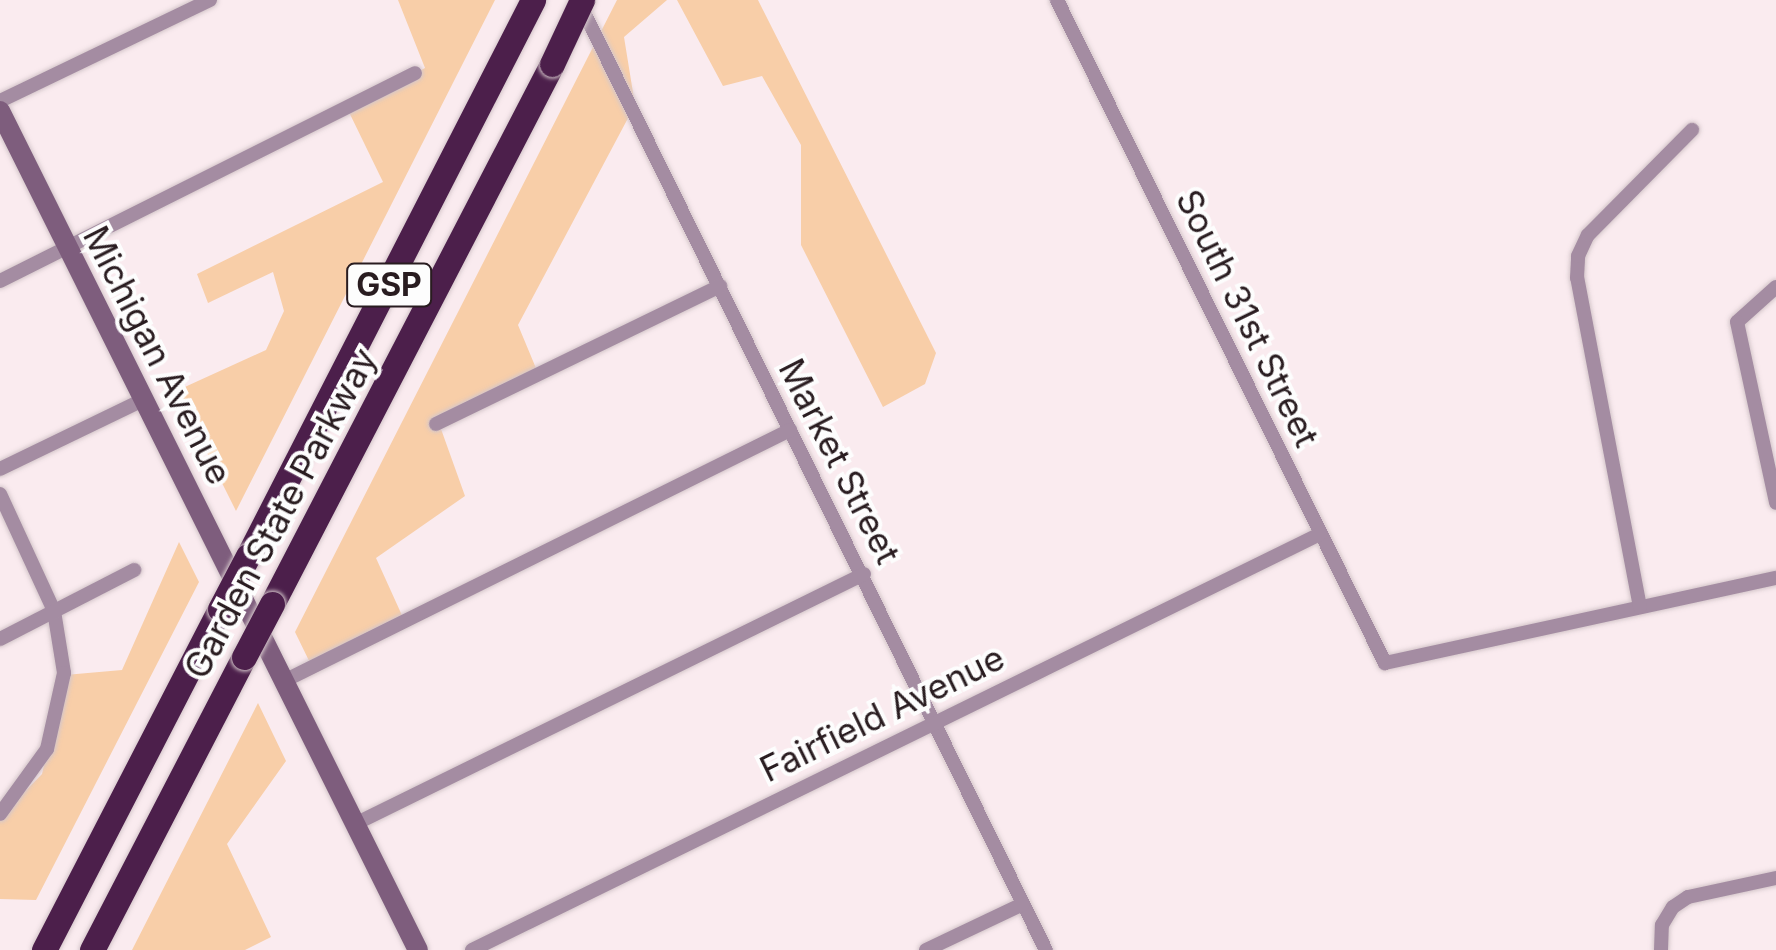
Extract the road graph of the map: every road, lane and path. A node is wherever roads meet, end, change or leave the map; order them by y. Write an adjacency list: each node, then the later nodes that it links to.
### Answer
1 (210, 0): 6 (street)
2 (580, 0): 11 (street, Market Street); 33 (highway, Garden State Parkway / GSP, bridge)
3 (1057, 0): 19 (street, South 31st Street)
4 (530, 6): 32 (highway, Garden State Parkway / GSP, bridge)
5 (415, 73): 9 (street)
6 (0, 101)
7 (0, 111): 9 (street, Michigan Avenue)
8 (1692, 130): 23 (street)
9 (68, 248): 10 (street); 13 (street, Michigan Avenue)
10 (0, 282)
11 (720, 286): 14 (street); 15 (street, Market Street)
12 (1776, 287): 18 (street)
13 (145, 399): 16 (street); 26 (street, Michigan Avenue)
14 (436, 424)
15 (790, 430): 21 (street, Market Street); 26 (street)
16 (0, 469)
17 (0, 494): 24 (street)
18 (1776, 503)
19 (1320, 534): 23 (street, South 31st Street); 27 (street, Fairfield Avenue)
20 (134, 570): 24 (street)
21 (864, 574): 27 (street, Market Street); 29 (street)
22 (1776, 578): 23 (street)
23 (1640, 607)
24 (54, 611): 25 (street); 28 (street)
25 (0, 640)
26 (284, 681): 29 (street, Michigan Avenue)
27 (934, 718): 31 (street, Market Street); 35 (street, Fairfield Avenue)
28 (0, 814)
29 (355, 824): 34 (street, Michigan Avenue)
30 (1776, 878): 38 (street)
31 (1023, 904): 36 (street); 37 (street, Market Street)
32 (44, 950)
33 (92, 950)
34 (418, 950)
35 (472, 950)
36 (926, 950)
37 (1046, 950)
38 (1661, 950)

